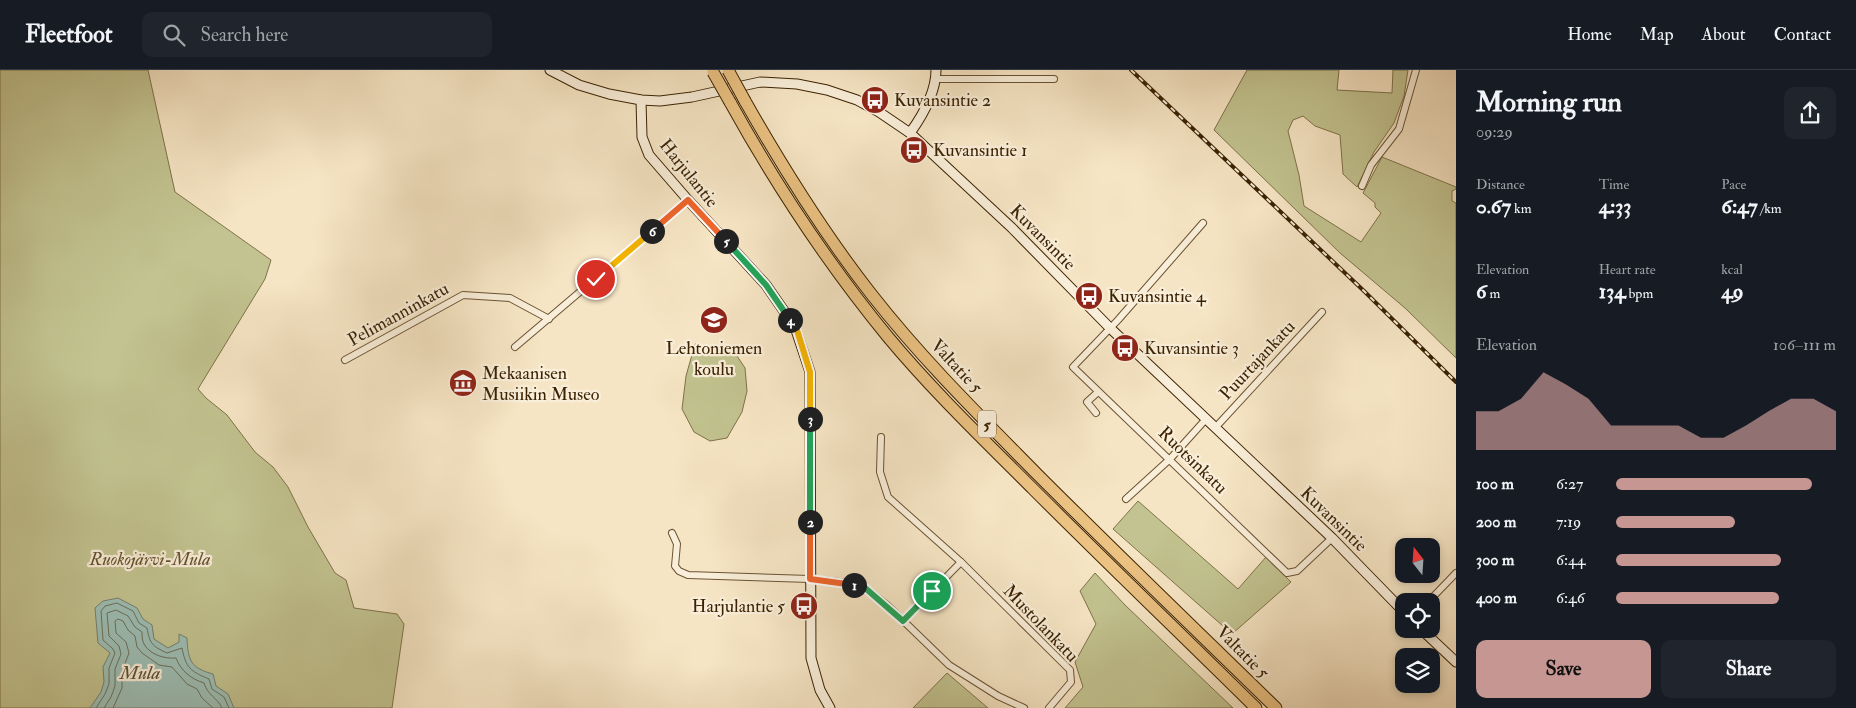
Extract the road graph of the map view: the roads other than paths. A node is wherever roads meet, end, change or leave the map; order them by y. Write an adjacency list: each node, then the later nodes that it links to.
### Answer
1 (550, 70): 7 (street)
2 (728, 70): 38 (highway, Valtatie 5 / 5, bridge)
3 (1416, 70): 9 (street)
4 (713, 71): 37 (highway, Valtatie 5 / 5, bridge)
5 (936, 74): 6 (street); 8 (street)
6 (1054, 79)
7 (641, 100): 8 (street, Kuvansintie); 10 (street, Harjulantie)
8 (910, 133): 14 (street, Kuvansintie)
9 (1362, 186)
10 (688, 200): 13 (street); 28 (street, Harjulantie)
11 (1203, 223): 14 (street)
12 (1322, 312): 20 (street, Puurtajankatu)
13 (549, 319): 15 (street); 16 (street, Pelimanninkatu)
14 (1110, 328): 17 (street, Ruotsinkatu); 19 (street, Kuvansintie)
15 (515, 347)
16 (345, 360)
17 (1098, 392): 18 (street); 22 (street, Ruotsinkatu)
18 (1096, 413)
19 (1206, 419): 20 (street, Kuvansintie); 22 (street)
20 (1215, 428): 25 (street, Kuvansintie)
21 (881, 436): 26 (street, Mustolankatu)
22 (1170, 459): 23 (street); 25 (street, Ruotsinkatu)
23 (1126, 500)
24 (672, 533): 28 (street)
25 (1332, 538): 30 (street, Kuvansintie)
26 (960, 562): 31 (street); 36 (street, Mustolankatu)
27 (1456, 573): 29 (street)
28 (810, 579): 31 (street); 34 (street, Harjulantie)
29 (1437, 593)
30 (1395, 603)
31 (903, 621): 35 (street)
32 (1431, 638): 33 (street)
33 (1456, 662)
34 (830, 708)
35 (1024, 708)
36 (1048, 708)
37 (1256, 708)
38 (1276, 708)

